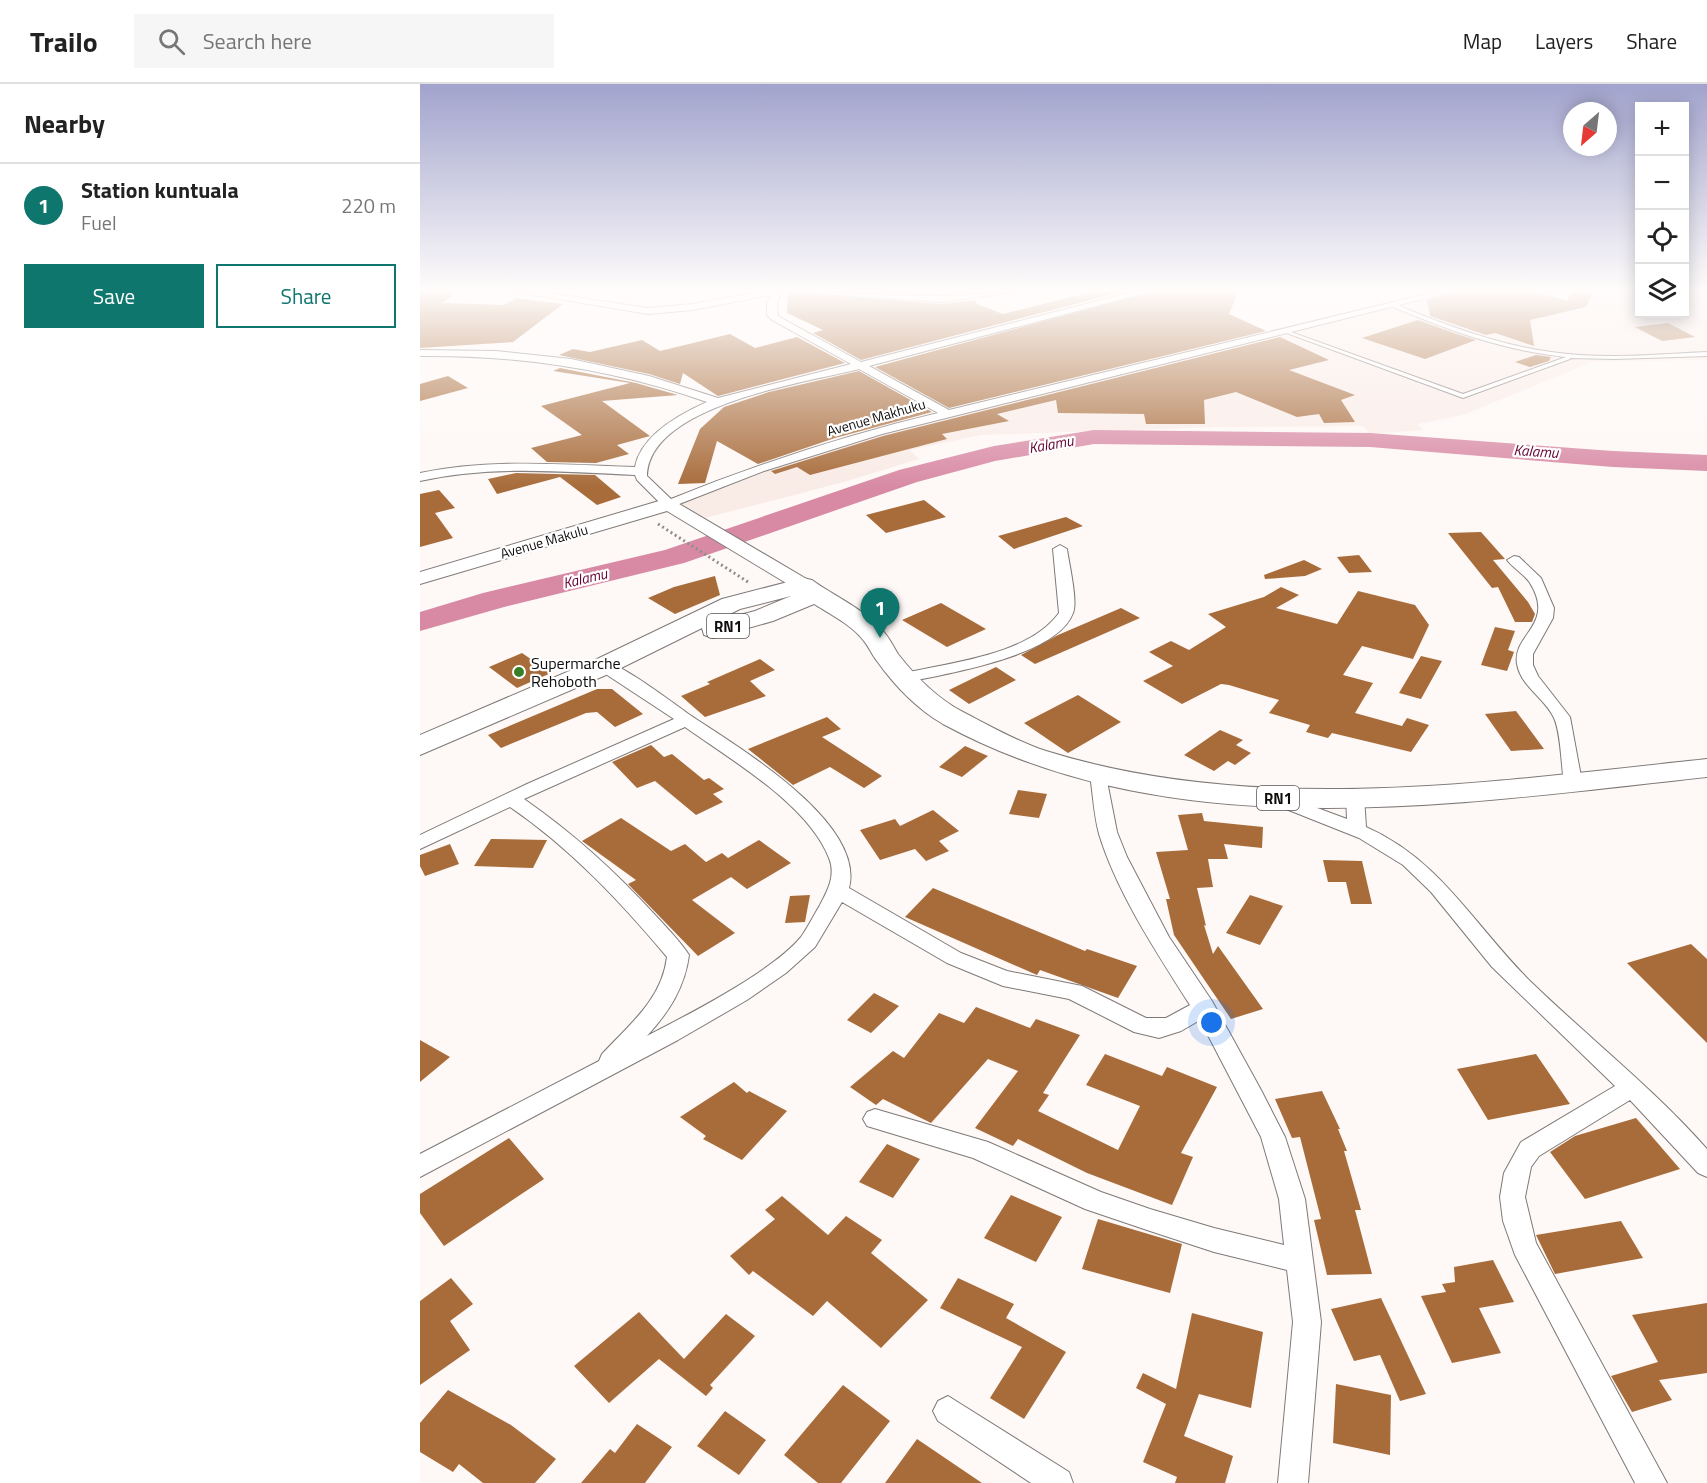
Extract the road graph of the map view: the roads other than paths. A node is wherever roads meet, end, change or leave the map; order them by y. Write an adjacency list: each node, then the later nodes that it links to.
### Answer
1 (524, 357): 8 (street)
2 (847, 357): 7 (street)
3 (891, 357): 7 (street)
4 (1179, 357): 9 (street, Avenue Makhuku)
5 (1356, 357): 6 (lane)
6 (1572, 357)
7 (861, 365): 8 (street); 9 (street)
8 (717, 402): 10 (street)
9 (946, 412): 12 (street, Avenue Makhuku)
10 (640, 471): 11 (street); 12 (street)
11 (420, 477)
12 (669, 504): 15 (main road); 16 (main road, Avenue Makulu)
13 (1060, 549): 23 (street)
14 (1514, 560): 28 (street)
15 (754, 566): 17 (main road); 18 (highway)
16 (420, 578)
17 (799, 593): 18 (highway, RN1); 19 (highway, RN1); 20 (highway, RN1); 23 (highway, RN1)
18 (731, 604): 21 (highway, RN1)
19 (764, 616): 20 (highway); 21 (highway, RN1)
20 (825, 619): 23 (highway, RN1)
21 (638, 650): 22 (highway, RN1)
22 (604, 666): 24 (street); 25 (highway, RN1)
23 (894, 667): 27 (highway, RN1)
24 (687, 720): 31 (street); 34 (street)
25 (420, 747)
26 (1707, 768): 28 (highway, RN1)
27 (1099, 776): 30 (highway, RN1); 35 (street)
28 (1573, 782): 29 (highway, RN1)
29 (1355, 796): 30 (highway, RN1); 32 (street)
30 (1273, 798): 32 (street)
31 (511, 800): 33 (street); 36 (street)
32 (1357, 830): 37 (street)
33 (420, 843)
34 (838, 891): 35 (street); 36 (street)
35 (1204, 1007): 41 (street)
36 (601, 1070): 39 (street)
37 (1632, 1087): 40 (street); 45 (street)
38 (875, 1119): 41 (street)
39 (420, 1166)
40 (1707, 1166)
41 (1301, 1261): 44 (street)
42 (948, 1411): 43 (street)
43 (1058, 1483)
44 (1293, 1483)
45 (1652, 1483)

